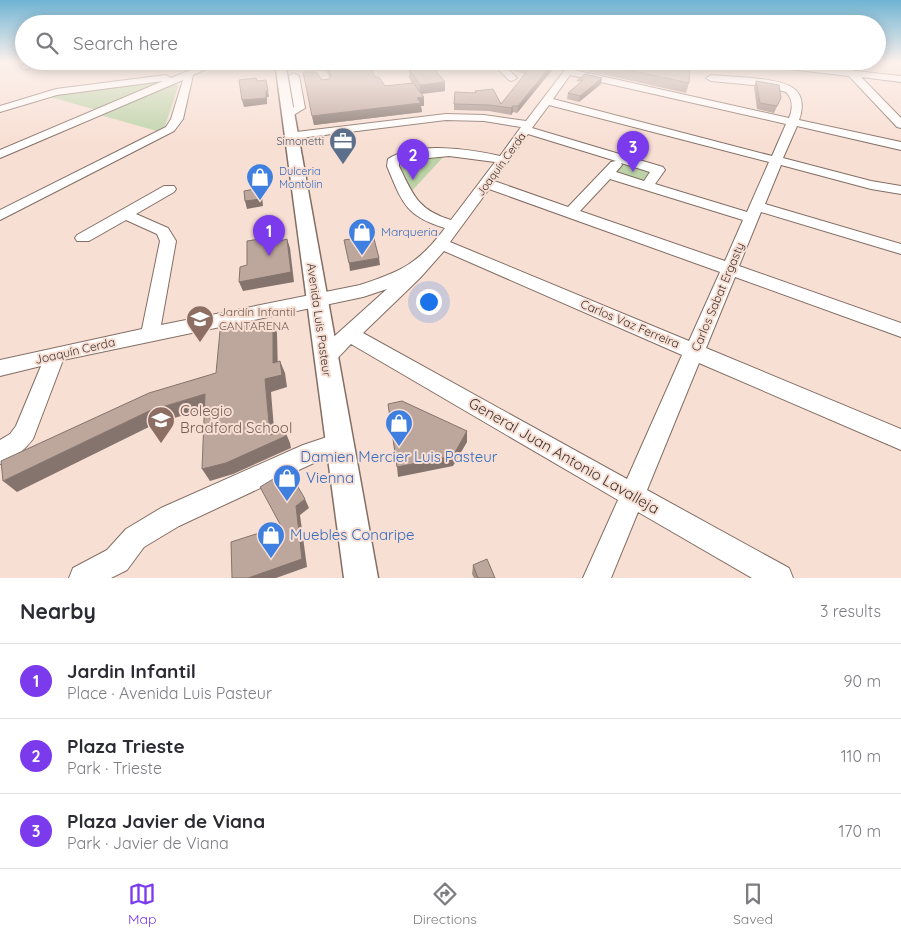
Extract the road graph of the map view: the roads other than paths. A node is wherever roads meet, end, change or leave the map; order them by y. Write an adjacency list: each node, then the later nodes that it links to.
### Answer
1 (86, 89): 11 (street)
2 (153, 89): 18 (street)
3 (185, 89): 29 (street)
4 (288, 89): 16 (main road, Avenida Luis Pasteur)
5 (556, 89): 9 (street, Joaquín Cerda)
6 (661, 89): 13 (street)
7 (786, 89): 13 (street, Carlos Sabat Ergasty)
8 (868, 89): 14 (street)
9 (547, 101): 15 (street, Joaquín Cerda); 21 (street)
10 (473, 103): 12 (street)
11 (0, 109)
12 (470, 117): 15 (street); 16 (street)
13 (793, 123): 17 (street); 21 (street, Carlos Sabat Ergasty)
14 (901, 125)
15 (527, 128): 19 (street); 20 (street, Joaquín Cerda)
16 (292, 135): 37 (main road, Avenida Luis Pasteur)
17 (901, 146)
18 (0, 154)
19 (621, 159): 22 (street); 24 (street)
20 (503, 160): 23 (street, Joaquín Cerda); 31 (street)
21 (778, 160): 26 (street); 27 (street, Carlos Sabat Ergasty)
22 (608, 174): 24 (street); 28 (street)
23 (486, 183): 28 (street); 31 (street, Joaquín Cerda)
24 (647, 186): 27 (street)
25 (169, 189): 30 (street)
26 (901, 190)
27 (755, 212): 34 (street); 36 (street, Carlos Sabat Ergasty)
28 (570, 213): 36 (street)
29 (0, 216)
30 (120, 217): 32 (street); 39 (street)
31 (454, 226): 33 (street, Joaquín Cerda)
32 (83, 238)
33 (441, 244): 35 (street, Joaquín Cerda); 41 (street, Carlos Vaz Ferreira)
34 (901, 249)
35 (423, 264): 37 (street, Joaquín Cerda); 40 (street, Joaquín Cerda)
36 (731, 269): 38 (street); 41 (street, Carlos Sabat Ergasty)
37 (317, 300): 39 (street, Joaquín Cerda); 43 (main road, Avenida Luis Pasteur)
38 (901, 330)
39 (150, 334): 42 (street, Joaquín Cerda)
40 (349, 334): 43 (street, Joaquín Cerda); 48 (street, General Juan Antonio Lavalleja)
41 (694, 351): 45 (street, Carlos Vaz Ferreira); 48 (street, Carlos Sabat Ergasty)
42 (55, 355): 44 (street, Joaquín Cerda); 47 (street)
43 (325, 357): 46 (main road, Avenida Luis Pasteur)
44 (0, 368)
45 (901, 440)
46 (339, 444): 49 (street); 51 (main road, Avenida Luis Pasteur)
47 (0, 453)
48 (633, 496): 52 (street, Carlos Sabat Ergasty); 53 (street, General Juan Antonio Lavalleja)
49 (116, 569): 50 (street)
50 (83, 578)
51 (361, 578)
52 (597, 578)
53 (779, 578)

